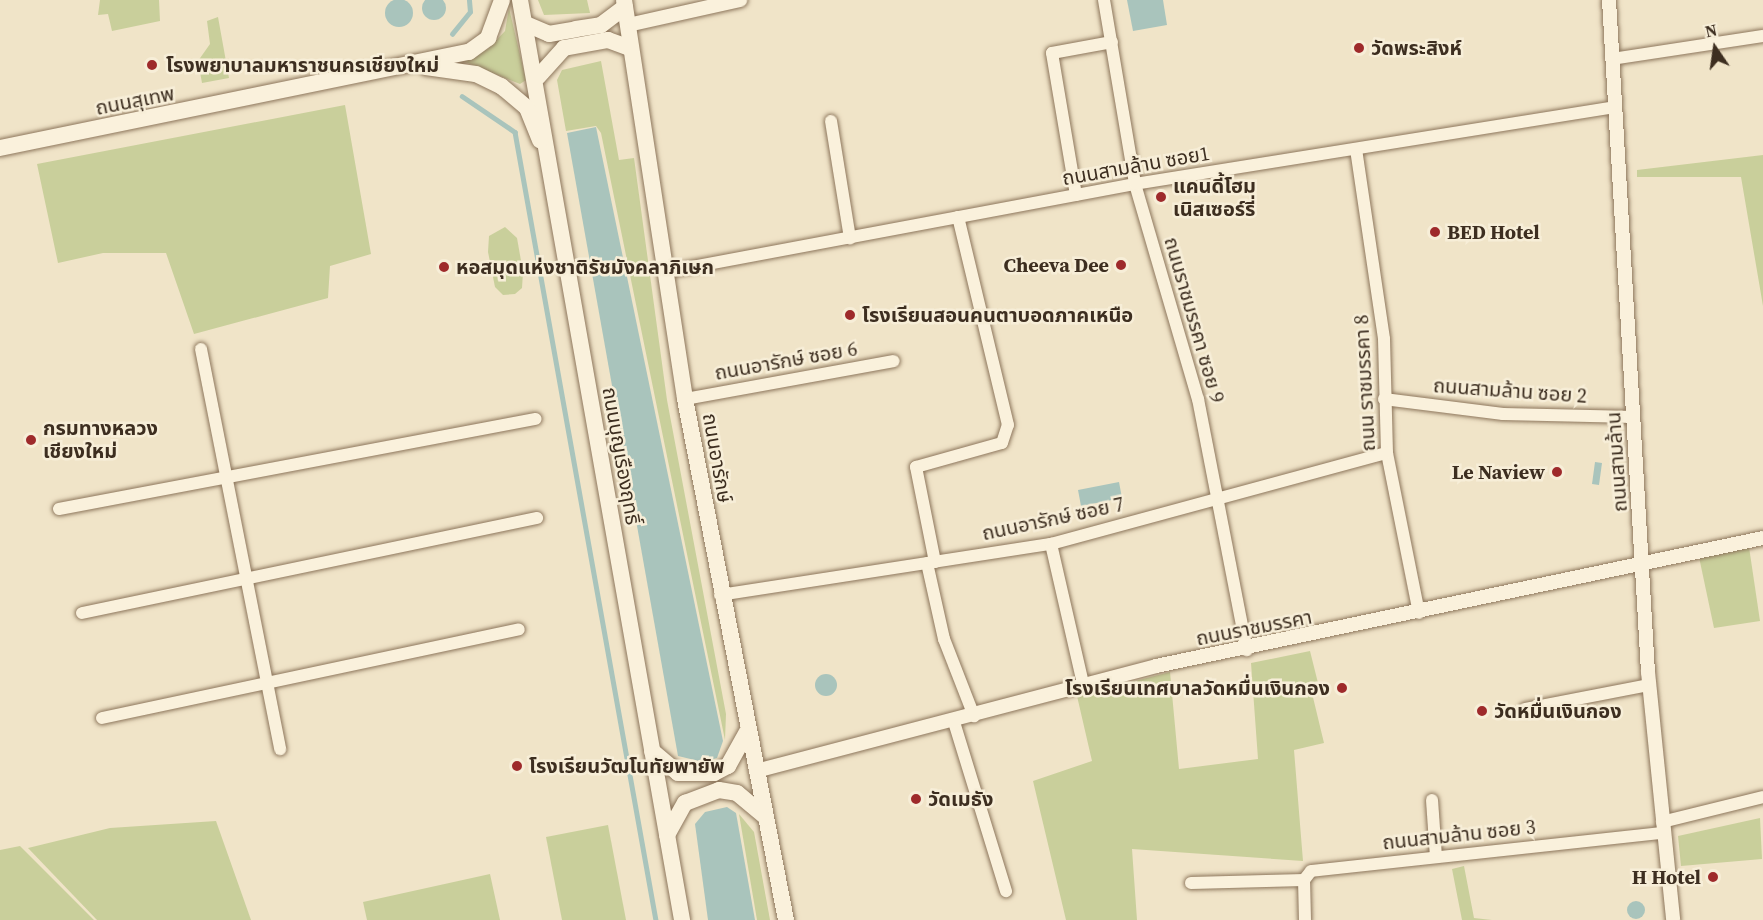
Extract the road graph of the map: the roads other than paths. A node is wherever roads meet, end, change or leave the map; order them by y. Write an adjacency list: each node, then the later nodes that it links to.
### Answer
1 (502, 0): 13 (main road, ถนนสุเทพ)
2 (520, 0): 7 (main road, ถนนบุญเรืองฤทธิ์)
3 (740, 0): 8 (street)
4 (1104, 0): 10 (street, ถนนราชมรรคา ซอย 9)
5 (1609, 0): 12 (street, ถนนสามล้าน)
6 (624, 3): 7 (main road); 8 (main road, ถนนอารักษ์)
7 (526, 24): 14 (main road, ถนนบุญเรืองฤทธิ์)
8 (628, 25): 11 (main road, ถนนอารักษ์)
9 (1763, 36): 12 (street)
10 (1112, 42): 20 (street, ถนนราชมรรคา ซอย 9); 21 (street)
11 (630, 48): 14 (main road); 24 (main road, ถนนอารักษ์)
12 (1612, 58): 15 (street, ถนนสามล้าน)
13 (419, 66): 17 (main road, ถนนสุเทพ); 19 (main road, ถนนสุเทพ)
14 (538, 77): 19 (main road, ถนนบุญเรืองฤทธิ์)
15 (1615, 107): 18 (street, ถนนสามล้าน ซอย1); 29 (street, ถนนสามล้าน)
16 (831, 121): 23 (street)
17 (0, 148)
18 (1356, 149): 20 (street, ถนนสามล้าน ซอย1); 28 (street, ถนน ราชมรรคา 8)
19 (552, 183): 55 (main road, ถนนบุญเรืองฤทธิ์)
20 (1134, 184): 21 (street, ถนนสามล้าน ซอย1); 33 (street, ถนนราชมรรคา ซอย 9)
21 (1076, 195): 22 (street, ถนนสามล้าน ซอย1)
22 (958, 217): 23 (street, ถนนสามล้าน ซอย1); 38 (street)
23 (850, 237): 24 (street, ถนนสามล้าน ซอย1)
24 (665, 272): 27 (main road, ถนนอารักษ์)
25 (201, 349): 32 (street)
26 (894, 361): 27 (street, ถนนอารักษ์ ซอย 6)
27 (685, 399): 41 (main road, ถนนอารักษ์)
28 (1384, 399): 29 (street, ถนนสามล้าน ซอย 2); 31 (street, ถนน ราชมรรคา 8)
29 (1634, 417): 39 (street, ถนนสามล้าน)
30 (536, 419): 32 (street)
31 (1388, 453): 33 (street, ถนนอารักษ์ ซอย 7); 43 (street, ถนน ราชมรรคา 8)
32 (226, 474): 34 (street); 40 (street)
33 (1216, 500): 37 (street, ถนนอารักษ์ ซอย 7); 45 (street, ถนนราชมรรคา ซอย 9)
34 (59, 509)
35 (537, 518): 40 (street)
36 (1763, 538): 39 (street, ถนนราชมรรคา)
37 (1051, 544): 38 (street, ถนนอารักษ์ ซอย 7); 47 (street)
38 (931, 562): 41 (street, ถนนอารักษ์ ซอย 7); 50 (street)
39 (1643, 566): 43 (street, ถนนราชมรรคา); 48 (street, ถนนสามล้าน)
40 (245, 578): 42 (street); 46 (street)
41 (720, 595): 53 (main road, ถนนอารักษ์)
42 (81, 613)
43 (1419, 613): 45 (street, ถนนราชมรรคา)
44 (519, 629): 46 (street)
45 (1247, 650): 47 (street, ถนนราชมรรคา)
46 (267, 683): 51 (street); 54 (street)
47 (1083, 684): 50 (street, ถนนราชมรรคา)
48 (1649, 685): 49 (street); 60 (street, ถนนสามล้าน)
49 (1525, 709)
50 (974, 716): 52 (street, ถนนราชมรรคา)
51 (102, 718)
52 (954, 722): 56 (street, ถนนราชมรรคา); 65 (street)
53 (747, 732): 55 (main road); 56 (main road, ถนนอารักษ์)
54 (280, 749)
55 (652, 751): 61 (main road, ถนนบุญเรืองฤทธิ์)
56 (756, 771): 59 (main road, ถนนอารักษ์)
57 (1763, 797): 60 (street, ถนนสามล้าน ซอย 3)
58 (1432, 800): 62 (street)
59 (766, 817): 61 (main road); 67 (main road, ถนนอารักษ์)
60 (1663, 827): 62 (street, ถนนสามล้าน ซอย 3); 69 (street, ถนนสามล้าน)
61 (667, 836): 66 (main road, ถนนบุญเรืองฤทธิ์)
62 (1436, 857): 63 (street, ถนนสามล้าน ซอย 3)
63 (1304, 880): 64 (street); 68 (street)
64 (1191, 883)
65 (1006, 891)
66 (682, 920)
67 (786, 920)
68 (1305, 920)
69 (1673, 920)

